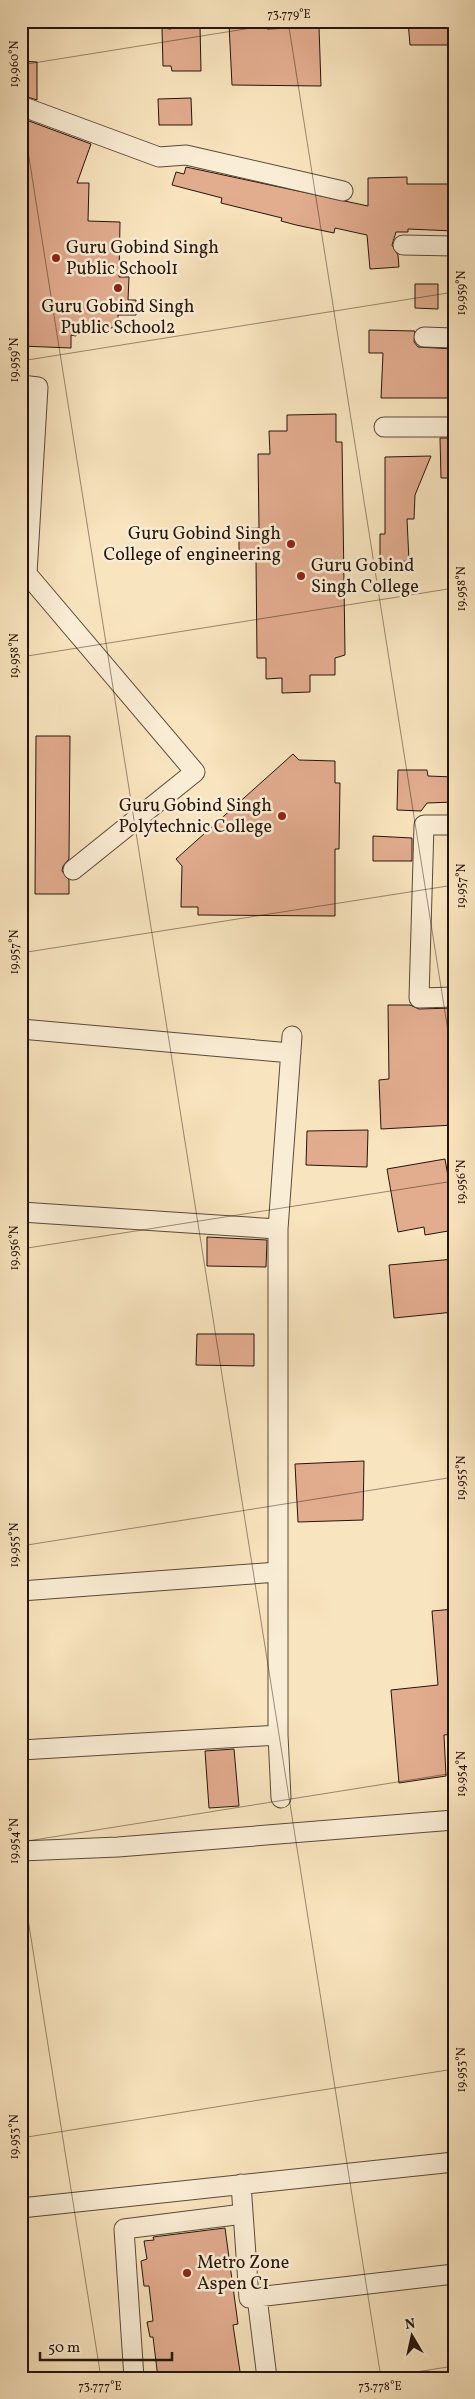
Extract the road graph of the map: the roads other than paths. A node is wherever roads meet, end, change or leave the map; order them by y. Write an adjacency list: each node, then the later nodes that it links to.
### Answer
1 (21, 106): 2 (street)
2 (343, 191)
3 (403, 245): 4 (street)
4 (454, 246)
5 (424, 337): 6 (street)
6 (454, 338)
7 (21, 385): 10 (street)
8 (384, 426): 9 (street)
9 (454, 427)
10 (24, 574): 12 (street)
11 (454, 825): 13 (street)
12 (73, 870)
13 (454, 997)
14 (21, 1029): 16 (street)
15 (21, 1212): 16 (street)
16 (278, 1230): 17 (street)
17 (278, 1572): 18 (street); 19 (street)
18 (21, 1591)
19 (278, 1735): 20 (street); 21 (street)
20 (21, 1750)
21 (281, 1798)
22 (454, 1820): 23 (street)
23 (21, 1850)
24 (454, 2162): 25 (street)
25 (240, 2184): 26 (street); 27 (street)
26 (21, 2208)
27 (243, 2214): 29 (street); 30 (street)
28 (454, 2274): 29 (street)
29 (257, 2297): 31 (street)
30 (134, 2378)
31 (267, 2378)

